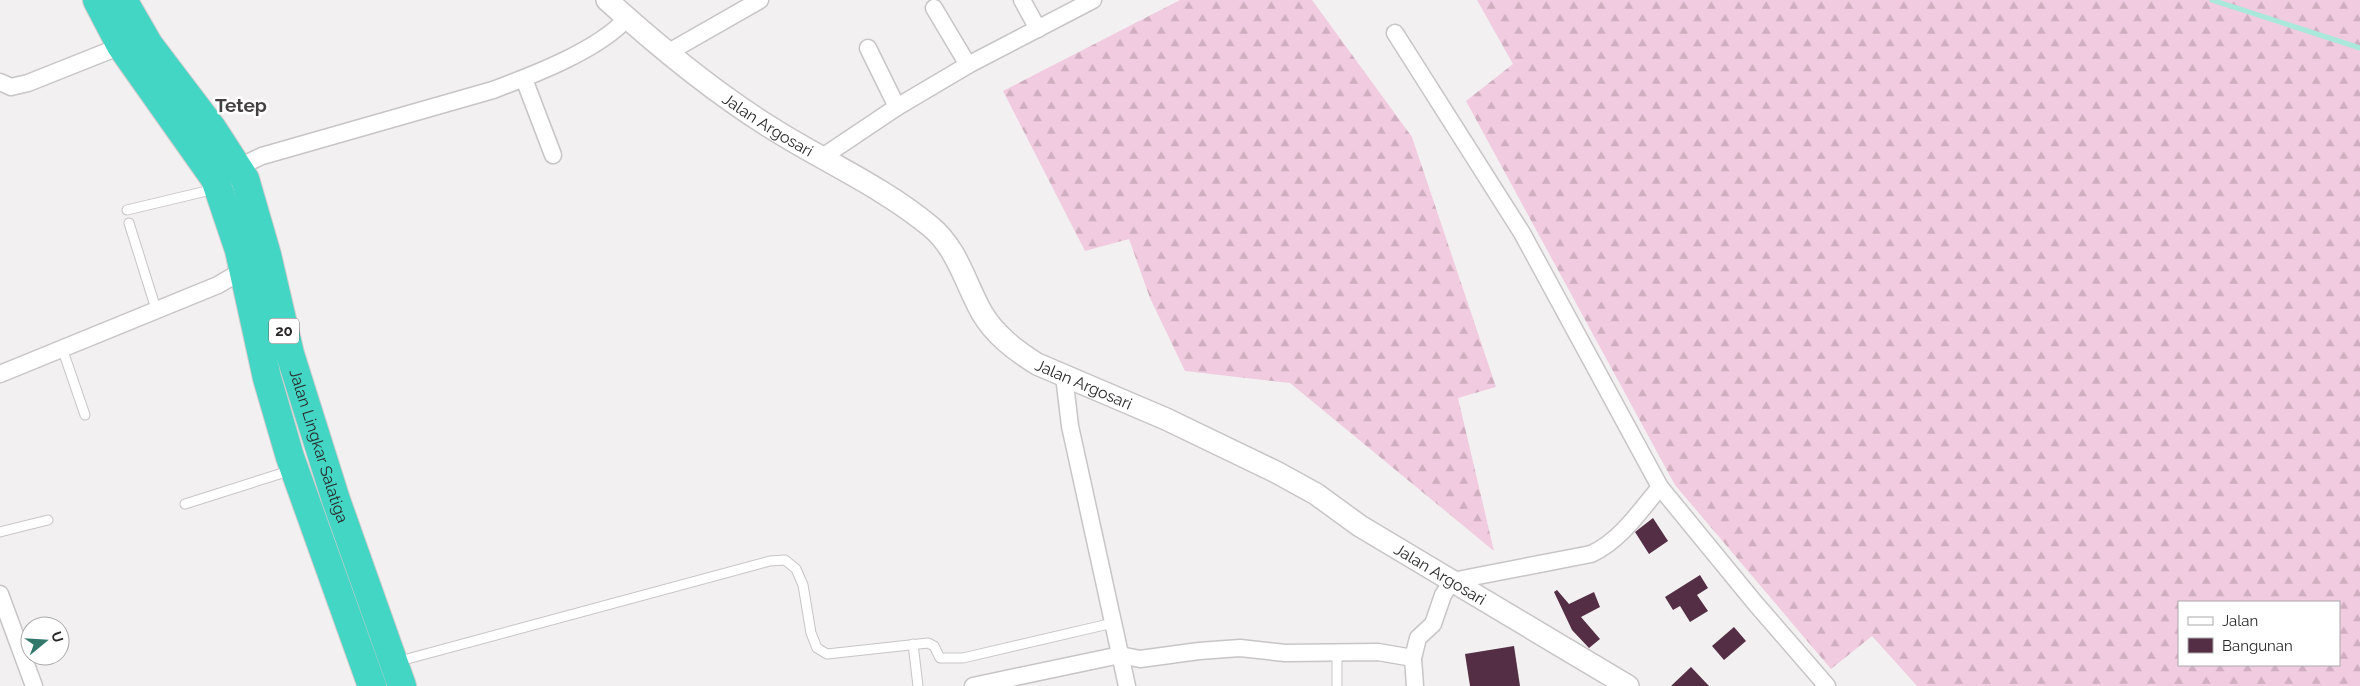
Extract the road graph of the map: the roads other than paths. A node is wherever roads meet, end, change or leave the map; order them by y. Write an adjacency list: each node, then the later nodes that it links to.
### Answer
1 (97, 0): 11 (highway, Jalan Lingkar Salatiga / 20)
2 (123, 0): 20 (highway, Jalan Lingkar Salatiga / 20)
3 (607, 0): 8 (street, Jalan Argosari)
4 (760, 0): 13 (street)
5 (1022, 0): 9 (street)
6 (1093, 0): 9 (street)
7 (934, 8): 14 (street)
8 (627, 18): 13 (street, Jalan Argosari); 15 (street)
9 (1038, 29): 14 (street)
10 (1394, 33): 31 (street)
11 (121, 46): 16 (street); 20 (highway, Jalan Lingkar Salatiga / 20)
12 (868, 48): 17 (street)
13 (669, 52): 19 (street, Jalan Argosari)
14 (968, 65): 17 (street)
15 (524, 79): 18 (street); 20 (street)
16 (0, 82)
17 (897, 107): 19 (street)
18 (553, 155)
19 (821, 158): 28 (street, Jalan Argosari)
20 (224, 178): 21 (lane); 23 (highway, Jalan Lingkar Salatiga / 20); 24 (highway, Jalan Lingkar Salatiga / 20)
21 (127, 210)
22 (129, 223): 25 (lane)
23 (267, 255): 24 (street); 42 (highway, Jalan Lingkar Salatiga / 20)
24 (243, 270): 25 (street); 30 (highway, Jalan Lingkar Salatiga / 20)
25 (156, 309): 26 (street)
26 (62, 348): 27 (street); 29 (lane)
27 (0, 374)
28 (1064, 376): 35 (street, Jalan Argosari); 37 (street)
29 (84, 415)
30 (295, 469): 32 (lane); 44 (highway, Jalan Lingkar Salatiga / 20)
31 (1660, 487): 35 (street); 51 (street)
32 (185, 504)
33 (48, 520): 34 (lane)
34 (0, 532)
35 (1452, 581): 41 (street); 50 (street, Jalan Argosari)
36 (0, 594): 43 (street)
37 (1113, 623): 38 (lane); 40 (street)
38 (913, 644): 42 (lane); 45 (lane)
39 (1337, 652): 40 (street); 41 (street); 48 (lane)
40 (1120, 655): 46 (street); 47 (street)
41 (1413, 658): 49 (street)
42 (398, 674)
43 (34, 686)
44 (372, 686)
45 (918, 686)
46 (973, 686)
47 (1127, 686)
48 (1337, 686)
49 (1415, 686)
50 (1628, 686)
51 (1827, 686)

